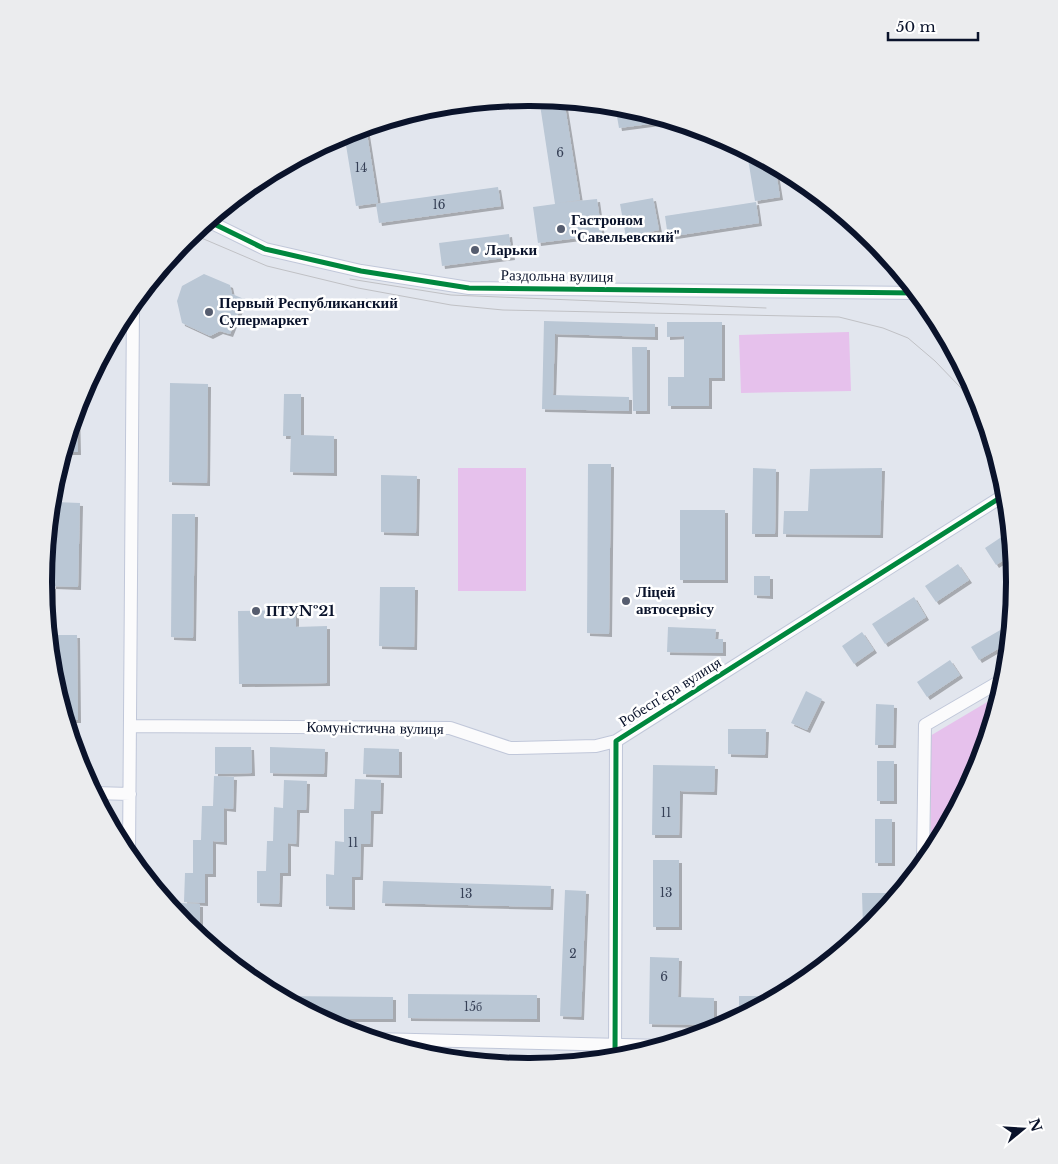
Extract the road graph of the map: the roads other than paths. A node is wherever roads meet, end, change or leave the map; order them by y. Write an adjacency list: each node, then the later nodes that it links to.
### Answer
1 (215, 224): 2 (street, Раздольна вулиця)
2 (908, 293)
3 (133, 317): 6 (street)
4 (998, 499): 7 (street, Робесп’єра вулиця)
5 (994, 685): 11 (street)
6 (130, 726): 7 (street, Комуністична вулиця); 9 (street)
7 (616, 741): 13 (street, Робесп’єра вулиця)
8 (102, 793): 9 (street)
9 (130, 794): 10 (street)
10 (129, 841)
11 (923, 850)
12 (398, 1040): 13 (street)
13 (615, 1044): 14 (street); 15 (street, Робесп’єра вулиця)
14 (639, 1045)
15 (615, 1050)

